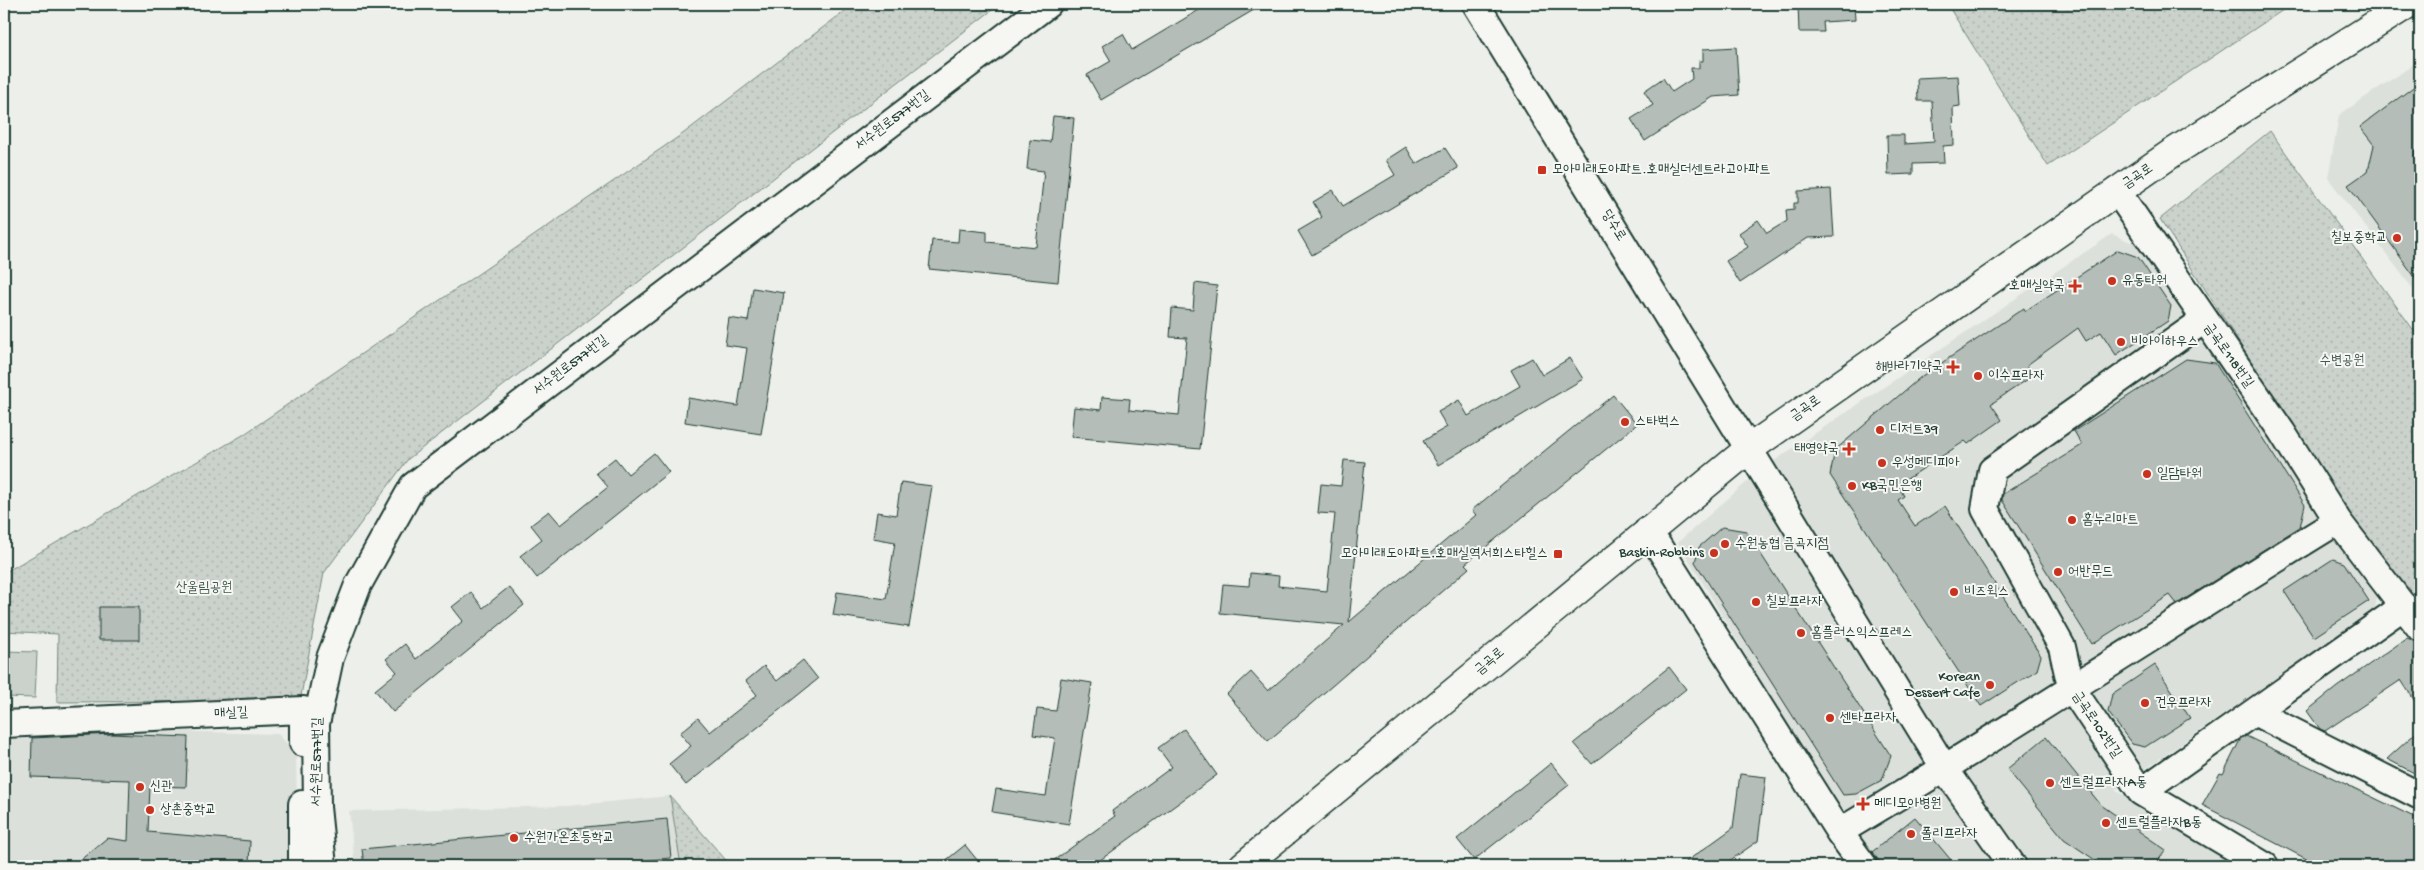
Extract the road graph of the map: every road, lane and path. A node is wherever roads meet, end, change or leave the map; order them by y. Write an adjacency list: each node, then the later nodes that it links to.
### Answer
1 (1048, 4): 13 (street, 서수원로577번길)
2 (1476, 4): 6 (street, 당수로)
3 (2408, 4): 4 (main road, 금곡로)
4 (2117, 191): 5 (street, 금곡로118번길); 6 (main road, 금곡로)
5 (2204, 320): 7 (street, 금곡로118번길); 11 (street)
6 (1750, 448): 8 (main road, 금곡로); 15 (street)
7 (2338, 522): 9 (street, 금곡로118번길); 11 (street)
8 (1648, 530): 18 (street); 21 (main road, 금곡로)
9 (2404, 606): 10 (street, 금곡로118번길); 12 (street)
10 (2420, 628)
11 (2071, 688): 15 (street, 금곡로102번길); 16 (street, 금곡로102번길)
12 (2256, 713): 16 (street); 17 (street)
13 (310, 724): 14 (street, 매실길); 19 (street); 20 (street, 서수원로577번길)
14 (4, 725)
15 (1945, 769): 18 (street, 금곡로102번길); 23 (street)
16 (2142, 792): 24 (street, 금곡로102번길)
17 (2420, 796)
18 (1840, 832): 22 (street)
19 (302, 866)
20 (323, 866)
21 (1243, 866)
22 (1864, 866)
23 (2013, 866)
24 (2265, 866)

